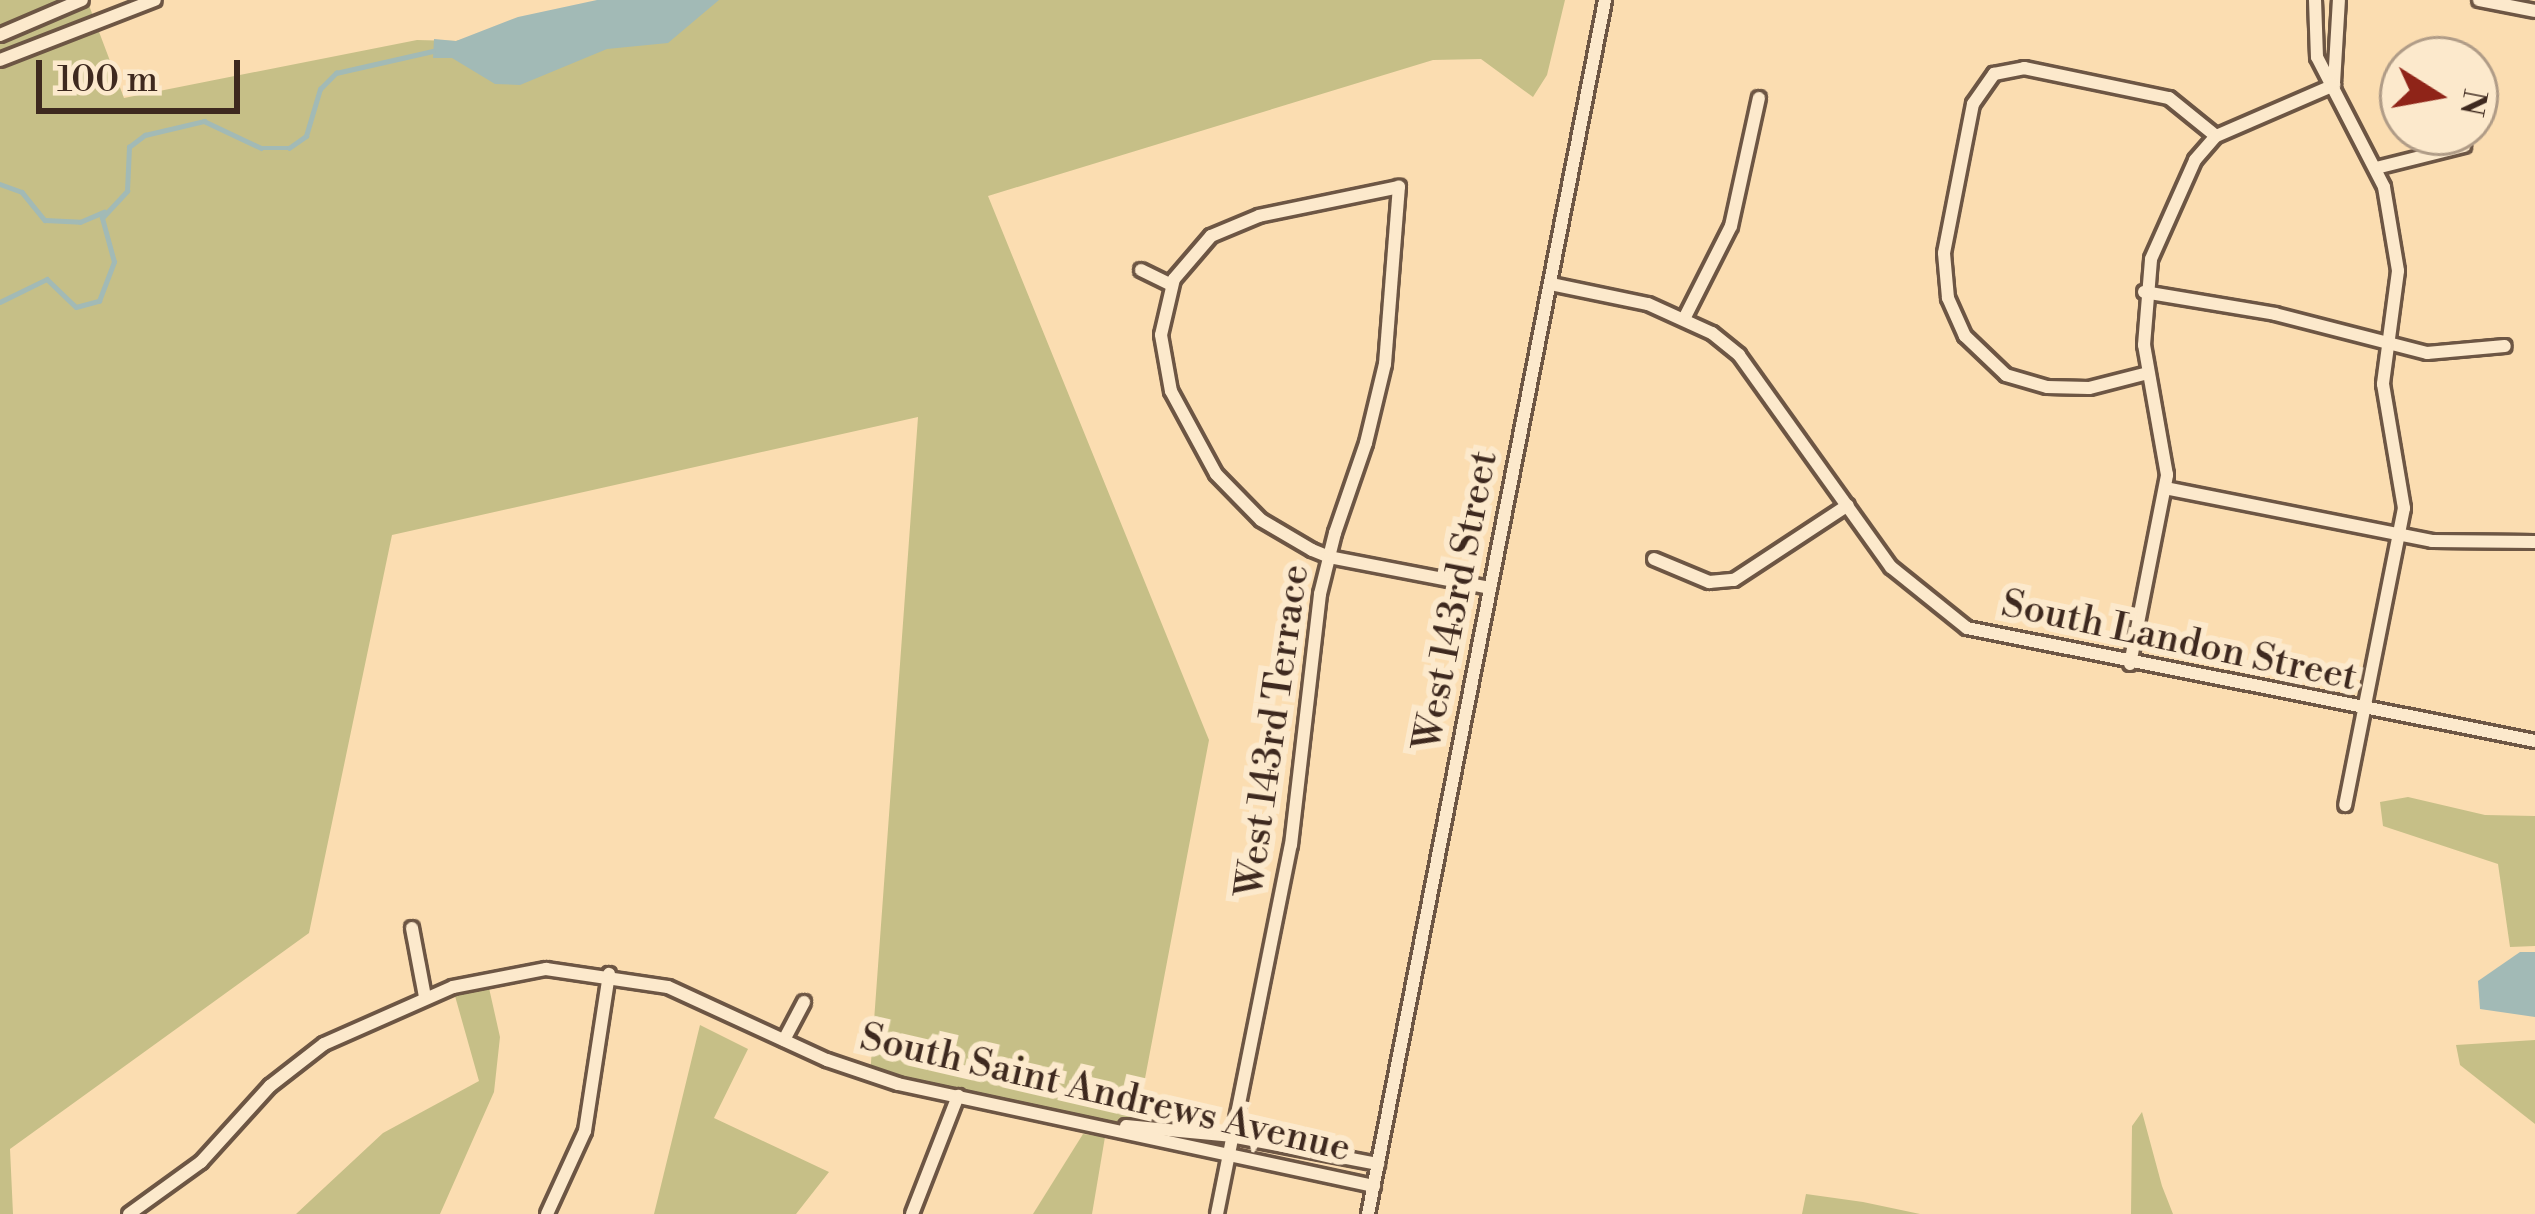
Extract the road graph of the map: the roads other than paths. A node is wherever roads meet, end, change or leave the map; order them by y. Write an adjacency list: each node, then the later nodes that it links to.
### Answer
1 (82, 0): 8 (street)
2 (155, 0): 9 (street)
3 (1605, 0): 16 (street, West 143rd Street)
4 (2315, 0): 10 (street)
5 (2339, 0): 10 (street)
6 (2479, 0): 7 (street)
7 (2535, 11)
8 (0, 35)
9 (0, 60)
10 (2334, 85): 12 (street); 14 (street)
11 (1759, 98): 19 (street)
12 (2216, 136): 18 (street); 22 (street)
13 (2424, 156): 14 (street)
14 (2376, 168): 21 (street)
15 (1141, 270): 17 (street)
16 (1551, 284): 19 (street, South Landon Street); 29 (street, West 143rd Street)
17 (1172, 285): 27 (street); 27 (street, West 143rd Terrace)
18 (2144, 292): 21 (street); 22 (street)
19 (1685, 316): 24 (street, South Landon Street)
20 (2505, 346): 21 (street)
21 (2387, 347): 25 (street)
22 (2148, 373): 23 (street)
23 (2165, 488): 25 (street); 30 (street)
24 (1848, 505): 28 (street); 30 (street, South Landon Street)
25 (2399, 535): 26 (street); 31 (street)
26 (2535, 542)
27 (1329, 557): 29 (street); 41 (street, West 143rd Terrace)
28 (1654, 559)
29 (1490, 588): 43 (street, West 143rd Street)
30 (2130, 664): 31 (street, South Landon Street)
31 (2364, 711): 32 (street, South Landon Street); 33 (street)
32 (2535, 742)
33 (2345, 805)
34 (412, 928): 36 (street)
35 (609, 974): 36 (street, South Saint Andrews Avenue); 38 (street, South Saint Andrews Avenue); 46 (street)
36 (425, 998): 45 (street, South Saint Andrews Avenue)
37 (804, 1002): 38 (street)
38 (784, 1040): 39 (street, South Saint Andrews Avenue)
39 (958, 1096): 40 (street, South Saint Andrews Avenue); 47 (street)
40 (1106, 1126): 41 (street); 42 (street, South Saint Andrews Avenue)
41 (1231, 1136): 42 (street, West 143rd Terrace); 43 (street)
42 (1228, 1159): 44 (street, South Saint Andrews Avenue); 48 (street, West 143rd Terrace)
43 (1378, 1164): 44 (street, West 143rd Street)
44 (1374, 1186): 49 (street, West 143rd Street)
45 (129, 1214)
46 (547, 1214)
47 (912, 1214)
48 (1217, 1214)
49 (1368, 1214)

